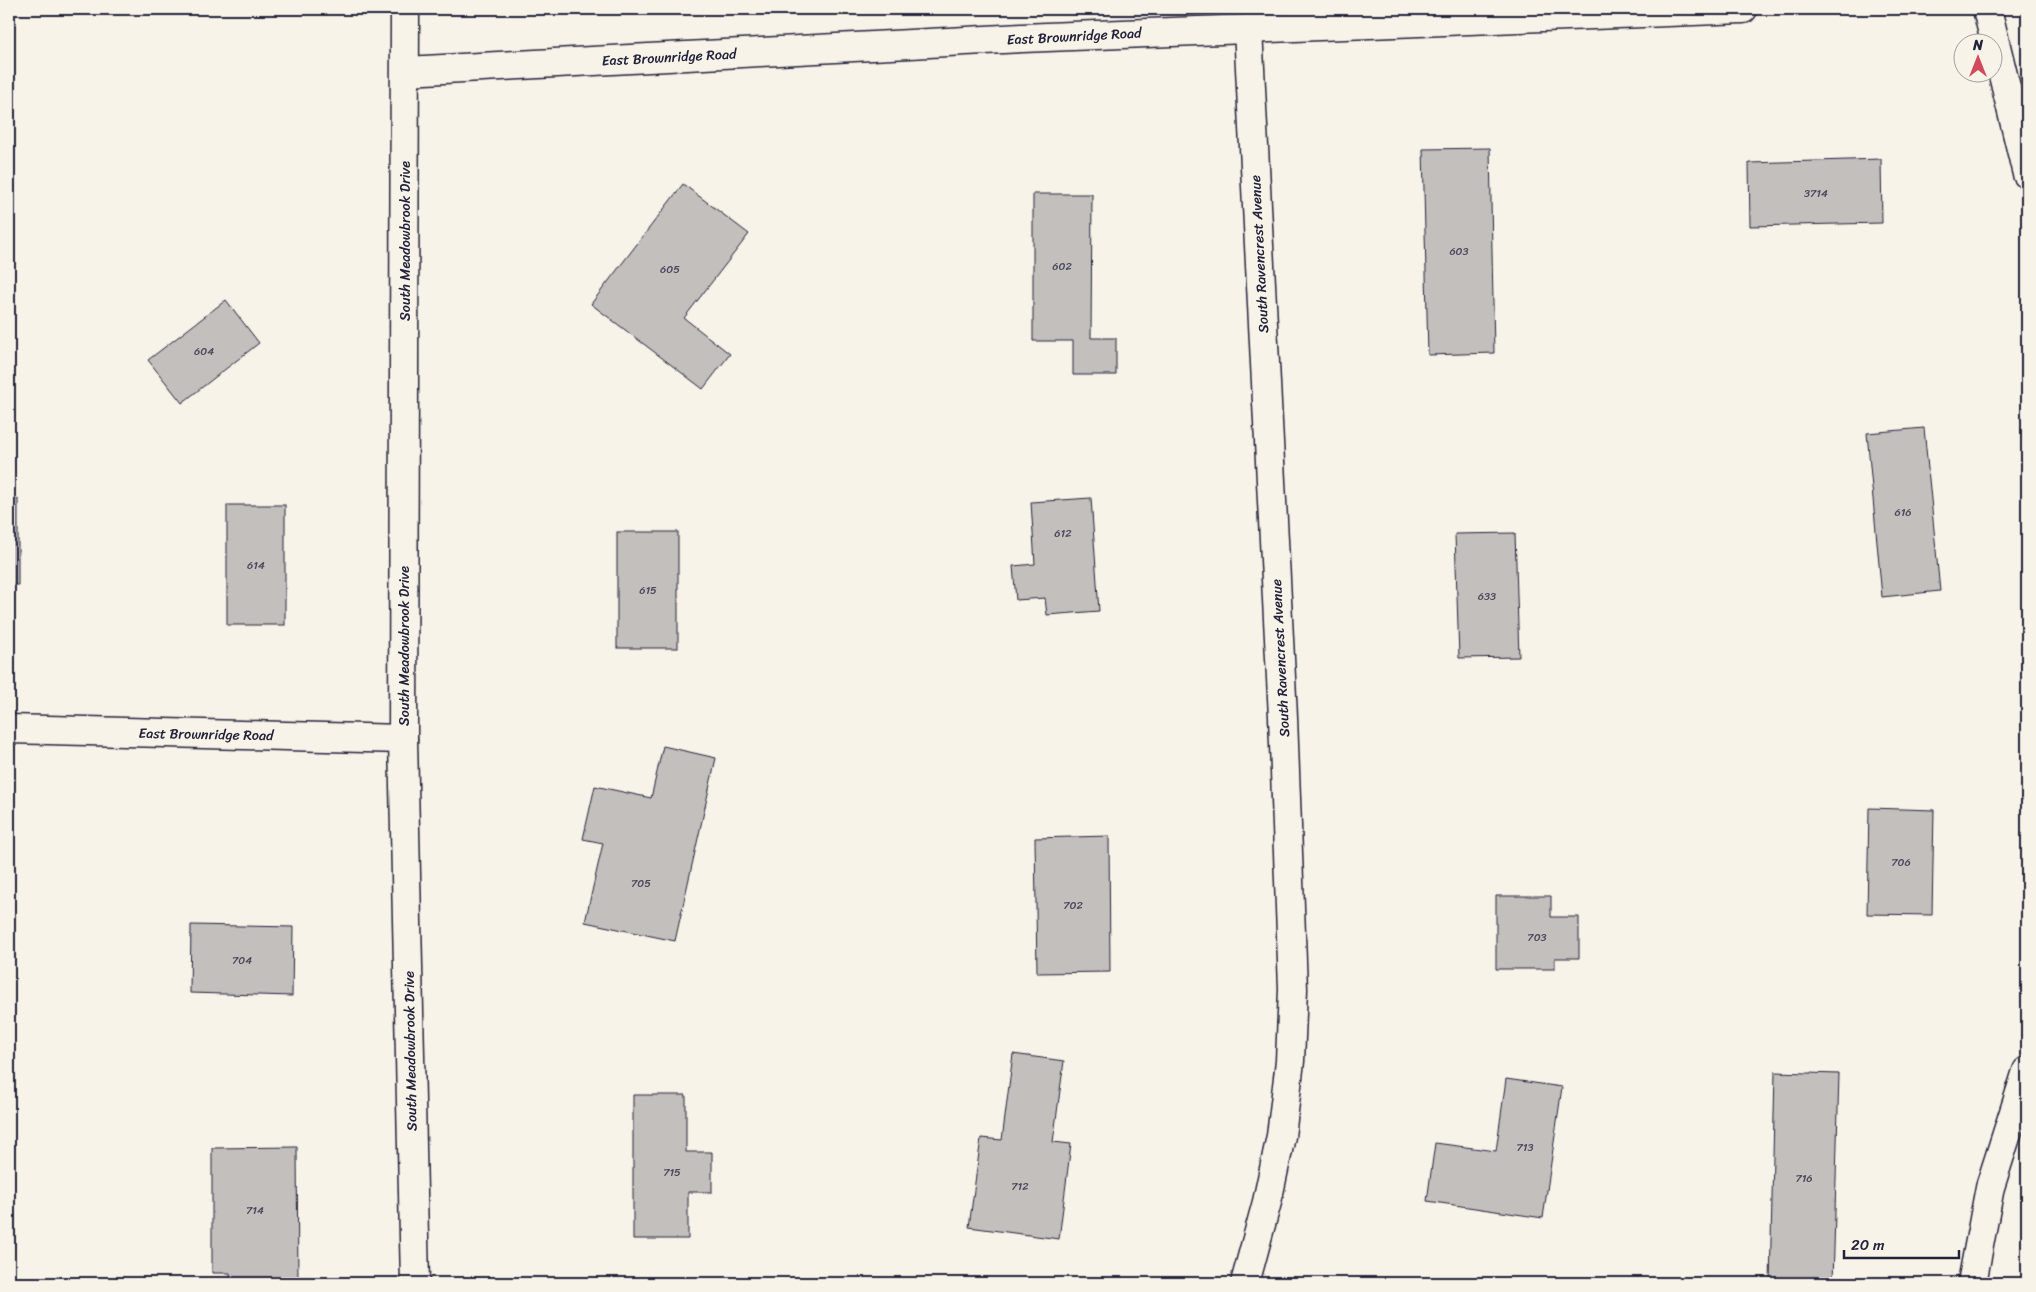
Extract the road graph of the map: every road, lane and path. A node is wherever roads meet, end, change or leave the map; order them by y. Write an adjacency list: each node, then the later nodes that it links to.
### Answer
1 (405, 9): 5 (street, South Meadowbrook Drive)
2 (1742, 9): 4 (street, East Brownridge Road)
3 (1987, 9): 6 (street)
4 (1248, 28): 5 (street, East Brownridge Road); 11 (street, South Ravencrest Avenue)
5 (406, 71): 8 (street, South Meadowbrook Drive)
6 (2027, 174)
7 (9, 729): 8 (street, East Brownridge Road)
8 (403, 739): 10 (street, South Meadowbrook Drive)
9 (2027, 1070): 12 (street)
10 (415, 1283)
11 (1245, 1283)
12 (1972, 1283)

